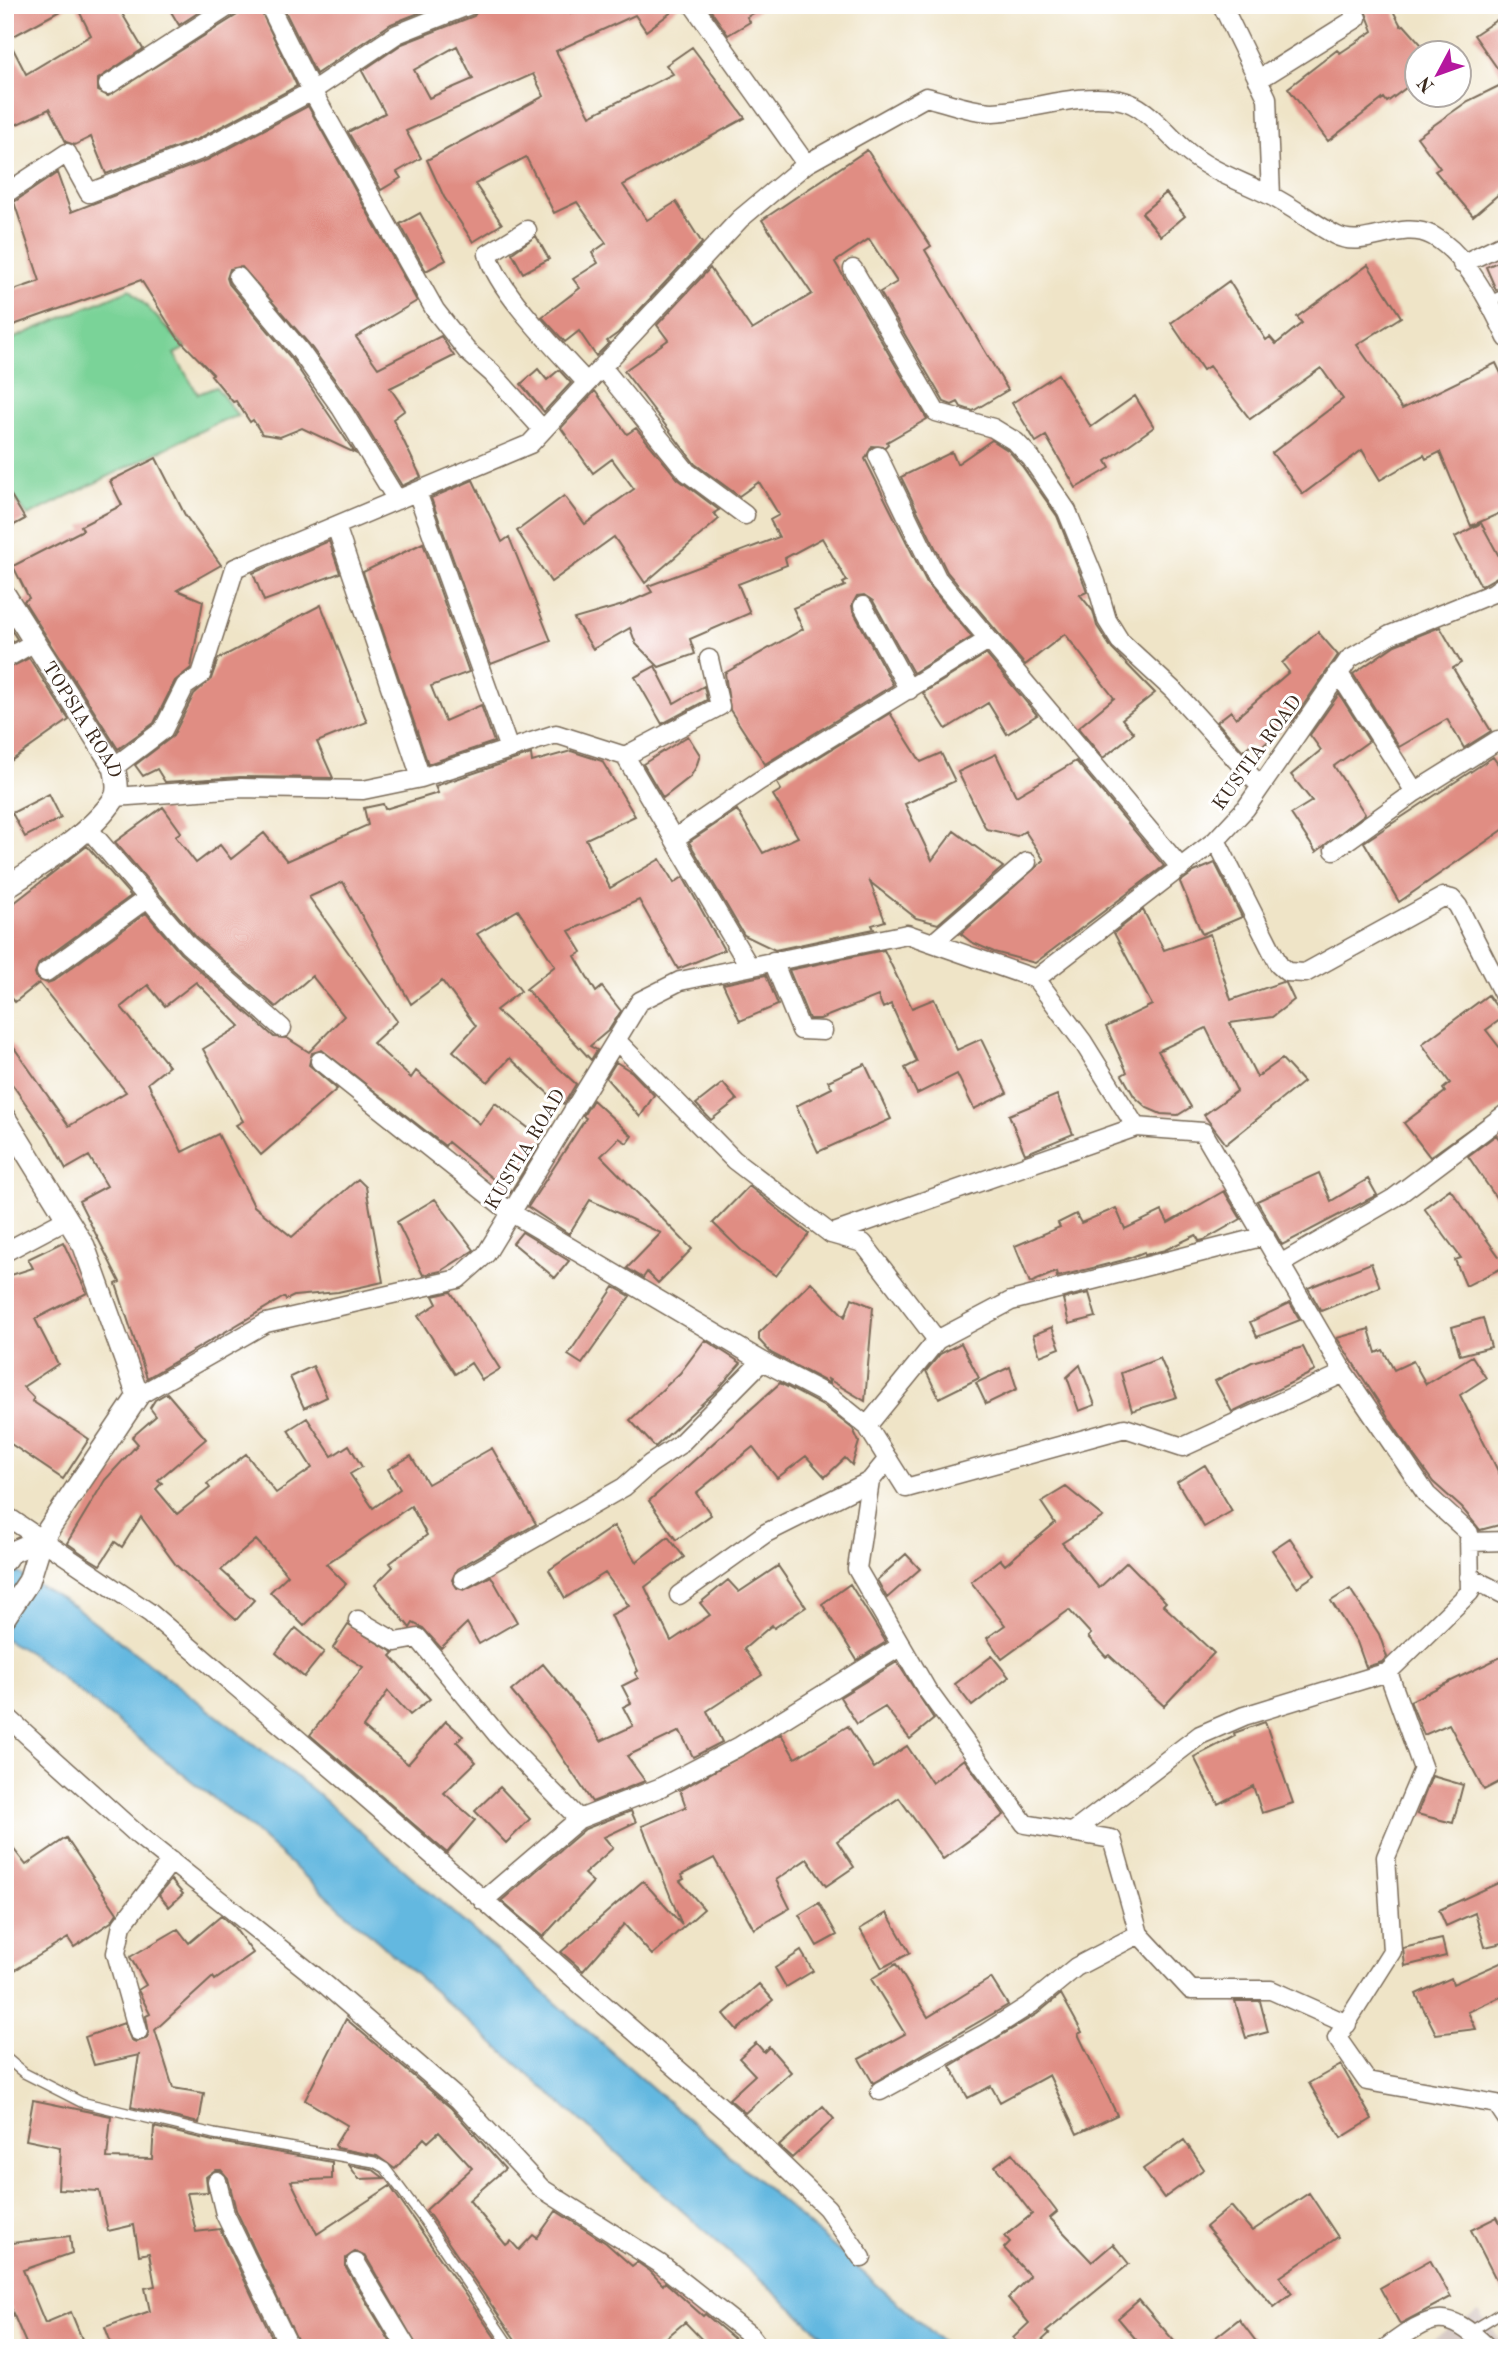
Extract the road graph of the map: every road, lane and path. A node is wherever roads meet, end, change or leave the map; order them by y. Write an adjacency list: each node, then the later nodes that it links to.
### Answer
1 (231, 5): 8 (street)
2 (270, 5): 9 (street)
3 (470, 5): 9 (street)
4 (693, 5): 10 (street)
5 (1222, 5): 7 (street)
6 (1350, 5): 7 (street)
7 (1258, 80): 12 (street)
8 (108, 85)
9 (312, 91): 11 (street); 23 (street)
10 (806, 164): 12 (street); 21 (street)
11 (5, 194)
12 (1271, 196): 15 (street)
13 (527, 230): 22 (street)
14 (1507, 242): 15 (street)
15 (1462, 264): 19 (street)
16 (853, 269): 43 (street)
17 (239, 277): 26 (street)
18 (1507, 293): 19 (lane)
19 (1488, 302): 20 (street)
20 (1507, 338)
21 (602, 367): 22 (street); 27 (street)
22 (587, 383): 23 (street)
23 (543, 430): 25 (street)
24 (878, 456): 32 (street)
25 (417, 492): 26 (street); 39 (street)
26 (397, 500): 28 (street)
27 (745, 515)
28 (336, 526): 41 (street); 42 (street)
29 (1507, 583): 36 (street, KUSTIA ROAD)
30 (5, 595): 33 (street, TOPSIA ROAD)
31 (863, 606): 37 (street)
32 (988, 640): 37 (street); 51 (street)
33 (33, 643): 34 (street); 41 (street, TOPSIA ROAD)
34 (5, 659)
35 (709, 659): 40 (street)
36 (1338, 672): 43 (street, KUSTIA ROAD); 44 (street)
37 (908, 690): 47 (street)
38 (1498, 740): 44 (street)
39 (509, 749): 40 (street); 42 (street)
40 (625, 756): 47 (street)
41 (114, 767): 45 (street, TOPSIA ROAD)
42 (421, 778): 45 (street)
43 (1261, 786): 48 (street, KUSTIA ROAD)
44 (1415, 792): 49 (street)
45 (116, 797): 46 (street, TOPSIA ROAD)
46 (87, 828): 52 (street, TOPSIA ROAD); 53 (street)
47 (674, 839): 56 (street)
48 (1216, 839): 51 (street, KUSTIA ROAD); 59 (street)
49 (1334, 850)
50 (1027, 862): 54 (street)
51 (1181, 868): 58 (street, KUSTIA ROAD)
52 (5, 888)
53 (146, 899): 57 (street); 60 (street)
54 (933, 943): 55 (street, KUSTIA ROAD); 58 (street, KUSTIA ROAD)
55 (773, 961): 56 (street, KUSTIA ROAD); 61 (street)
56 (749, 966): 62 (street, KUSTIA ROAD)
57 (46, 972)
58 (1036, 979): 66 (street)
59 (1507, 1002)
60 (282, 1028)
61 (823, 1031)
62 (616, 1040): 67 (street, KUSTIA ROAD); 69 (street)
63 (320, 1060): 67 (street)
64 (1507, 1113): 72 (street)
65 (5, 1118): 68 (street)
66 (1136, 1127): 69 (street); 70 (street)
67 (510, 1212): 74 (street); 76 (street, KUSTIA ROAD)
68 (67, 1219): 71 (street); 76 (street)
69 (831, 1234): 73 (street)
70 (1265, 1236): 72 (street); 73 (street)
71 (5, 1252)
72 (1282, 1263): 75 (street)
73 (937, 1340): 77 (street)
74 (762, 1360): 77 (street); 86 (street)
75 (1344, 1373): 78 (street); 83 (street)
76 (138, 1396): 81 (street)
77 (867, 1426): 78 (street)
78 (888, 1459): 79 (street)
79 (870, 1481): 87 (street); 91 (street)
80 (5, 1515): 81 (street)
81 (42, 1539): 84 (street); 89 (street); 97 (street)
82 (1507, 1541): 83 (street)
83 (1469, 1542): 85 (street)
84 (7, 1557)
85 (1469, 1577): 88 (street); 92 (street)
86 (463, 1579)
87 (679, 1595)
88 (1507, 1596)
89 (5, 1617)
90 (358, 1620): 94 (street)
91 (901, 1646): 94 (street); 95 (street)
92 (1388, 1672): 95 (street); 99 (street)
93 (5, 1714): 96 (street)
94 (579, 1819): 97 (street)
95 (1073, 1832): 98 (street)
96 (171, 1861): 100 (street); 112 (street)
97 (483, 1901): 105 (street)
98 (1139, 1934): 99 (street); 102 (street)
99 (1347, 2024): 103 (street)
100 (138, 2032)
101 (5, 2057): 111 (lane)
102 (880, 2091)
103 (1507, 2119)
104 (217, 2180): 109 (street)
105 (863, 2258)
106 (356, 2263): 110 (street)
107 (1507, 2309): 108 (lane)
108 (1471, 2331): 113 (street); 114 (street)
109 (290, 2348)
110 (407, 2348)
111 (511, 2348)
112 (760, 2348)
113 (1386, 2348)
114 (1488, 2348)

